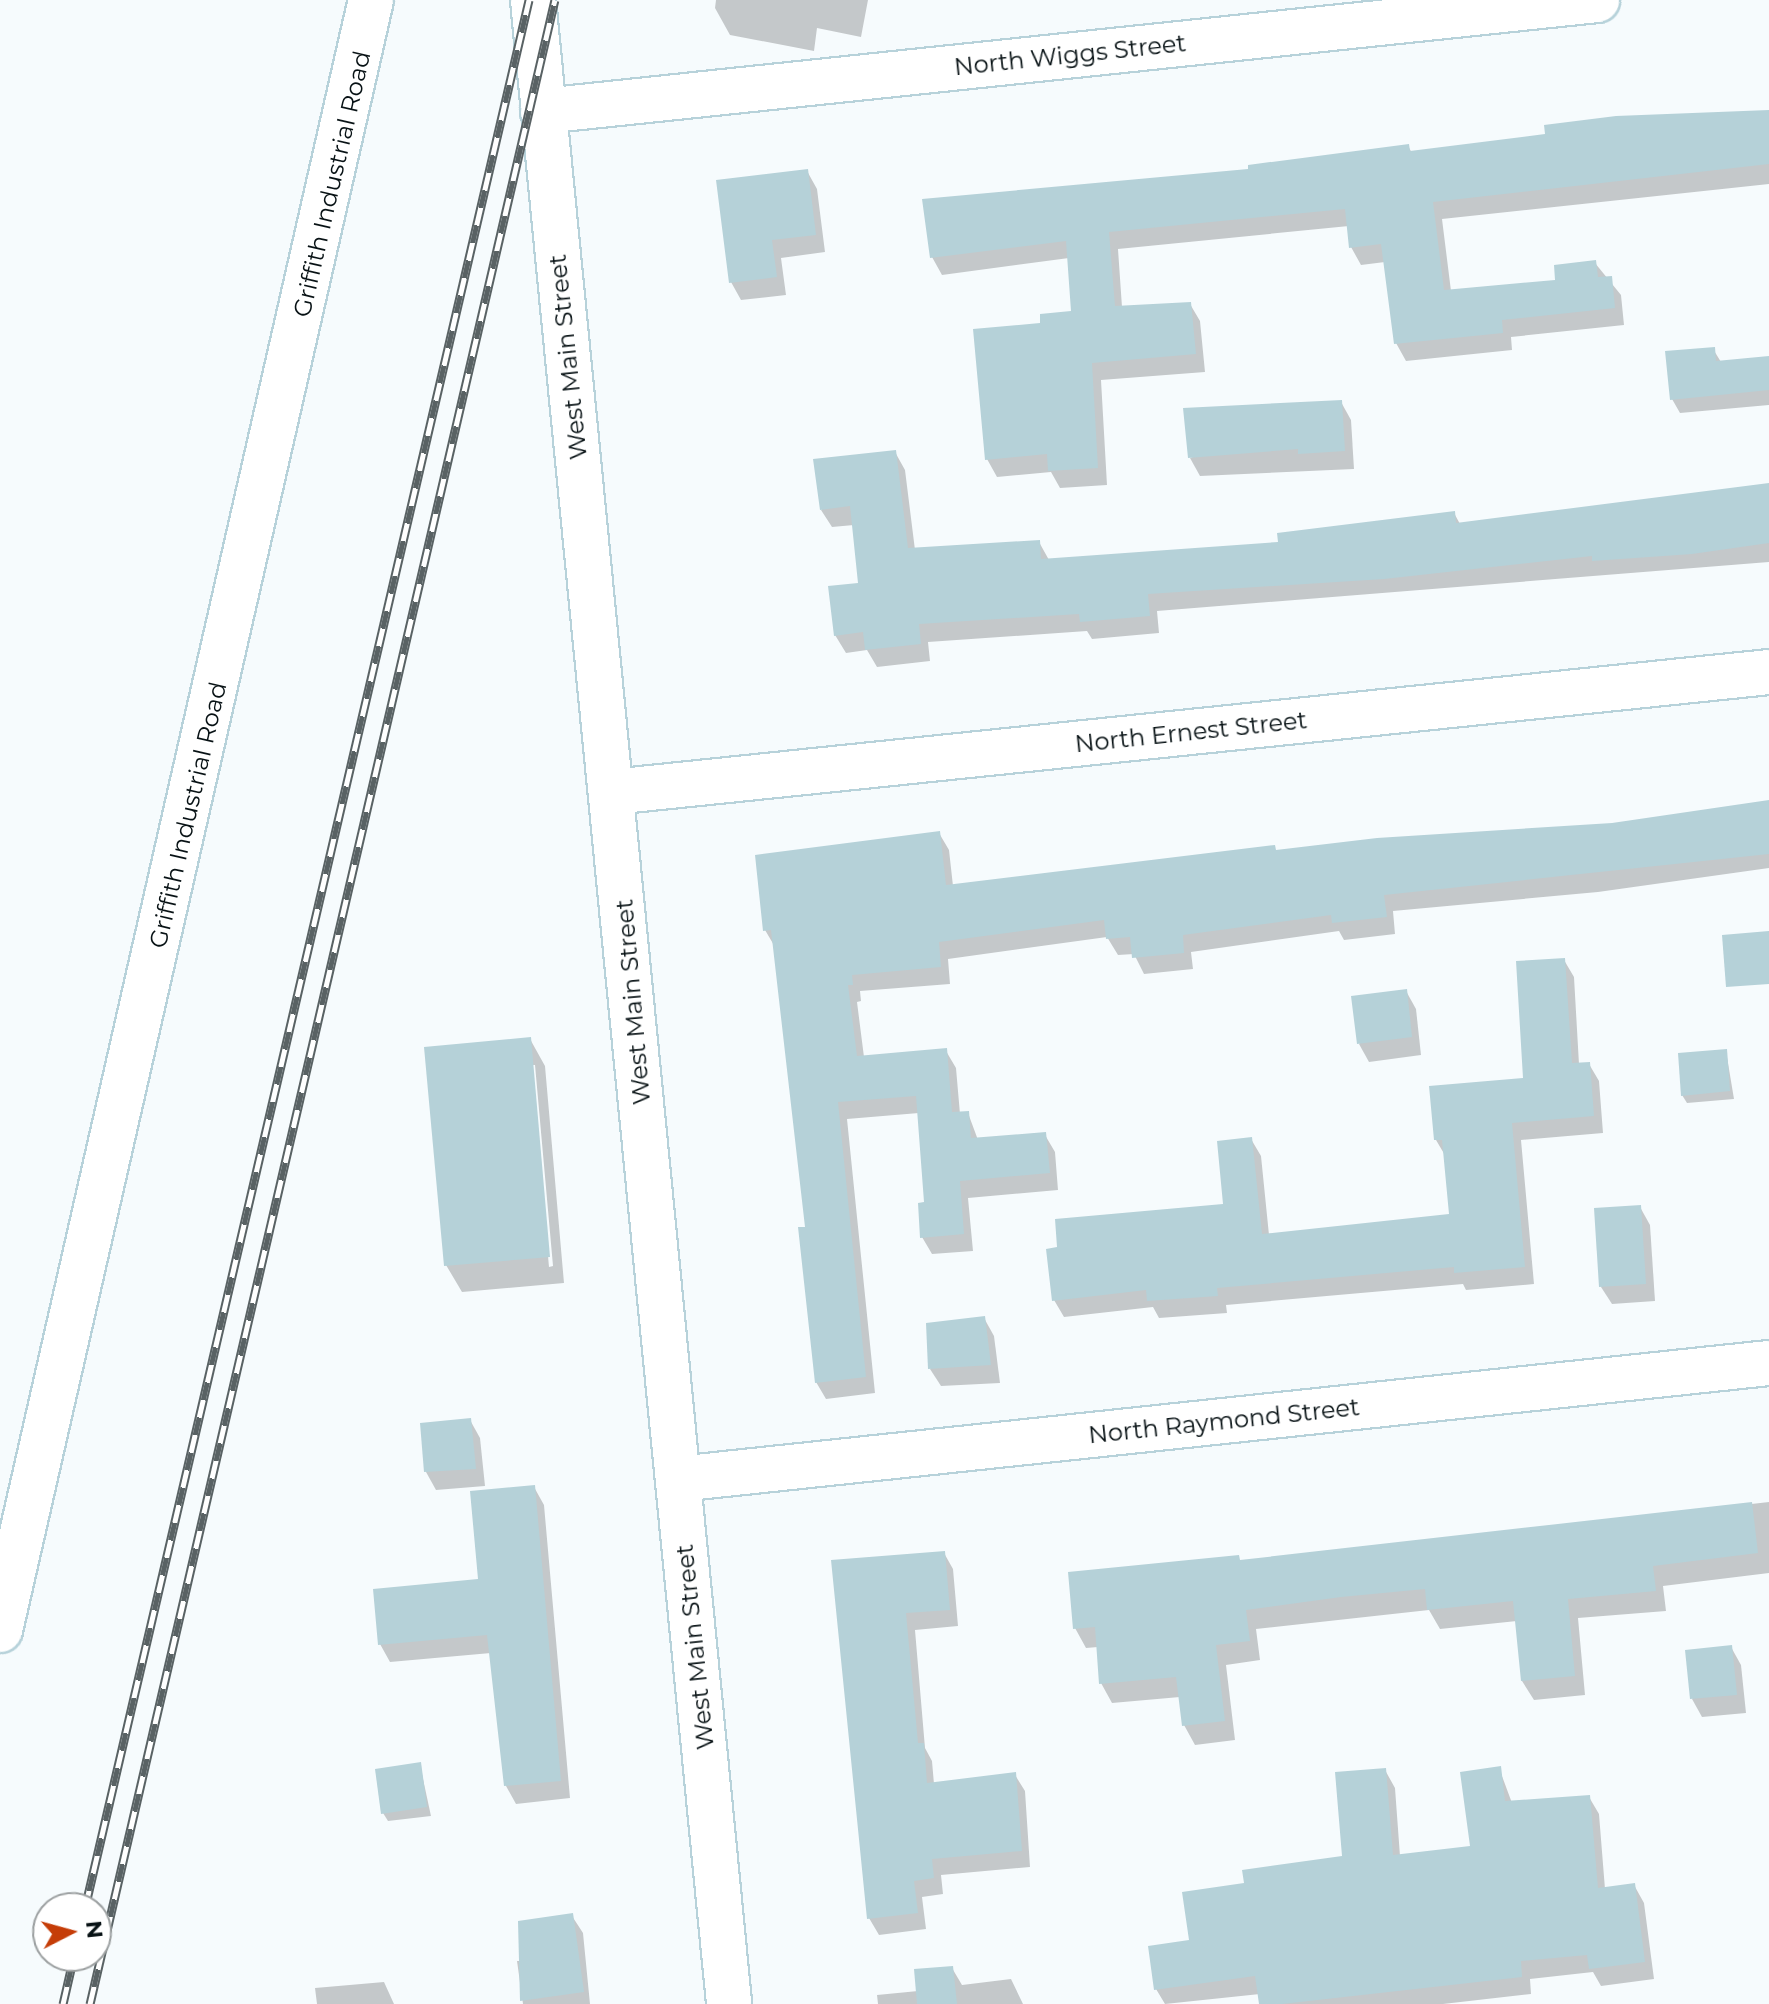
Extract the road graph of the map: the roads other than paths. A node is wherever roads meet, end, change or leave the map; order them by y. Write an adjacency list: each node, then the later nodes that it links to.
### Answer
1 (371, 0): 9 (street, Griffith Industrial Road)
2 (533, 0): 4 (street, West Main Street)
3 (1597, 0): 4 (street, North Wiggs Street)
4 (543, 111): 6 (street, West Main Street)
5 (1769, 672): 6 (street, North Ernest Street)
6 (612, 792): 8 (street, West Main Street)
7 (1769, 1363): 8 (street, North Raymond Street)
8 (678, 1479): 10 (street, West Main Street)
9 (0, 1630)
10 (729, 2004)

